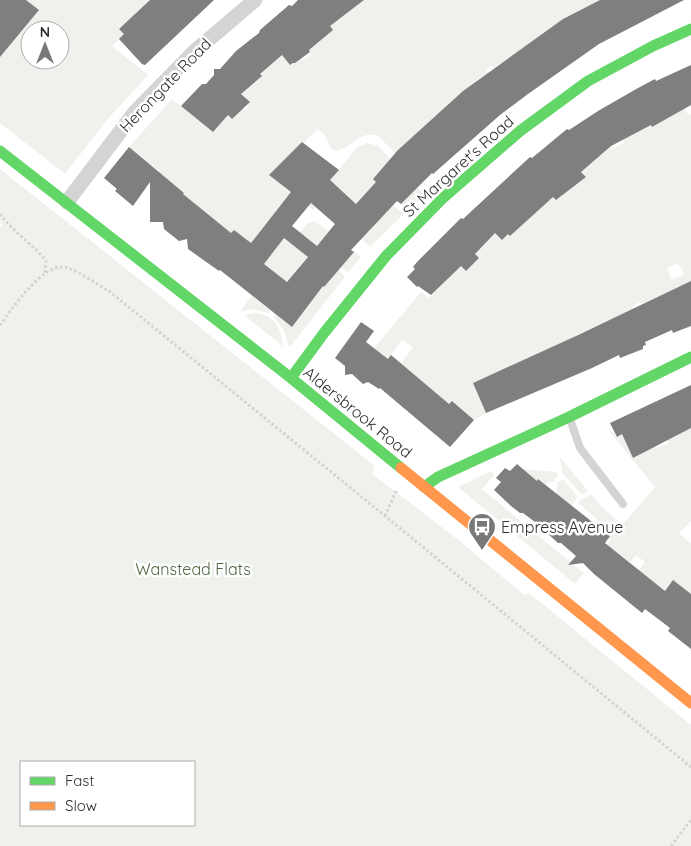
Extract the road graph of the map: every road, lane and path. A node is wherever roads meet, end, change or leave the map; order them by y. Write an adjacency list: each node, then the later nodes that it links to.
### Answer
1 (255, 0): 4 (street, Herongate Road)
2 (691, 29): 9 (main road, St Margaret's Road)
3 (0, 150): 4 (main road, Aldersbrook Road)
4 (66, 202): 9 (main road, Aldersbrook Road)
5 (0, 214): 6 (path)
6 (45, 273): 7 (path); 14 (path)
7 (0, 325)
8 (691, 357): 10 (main road)
9 (291, 378): 12 (main road, Aldersbrook Road)
10 (569, 417): 12 (main road); 13 (lane)
11 (401, 483): 14 (path)
12 (424, 487): 15 (main road, Aldersbrook Road)
13 (623, 504)
14 (385, 516): 16 (path)
15 (691, 703)
16 (691, 767)
17 (691, 820): 18 (path)
18 (671, 846)

